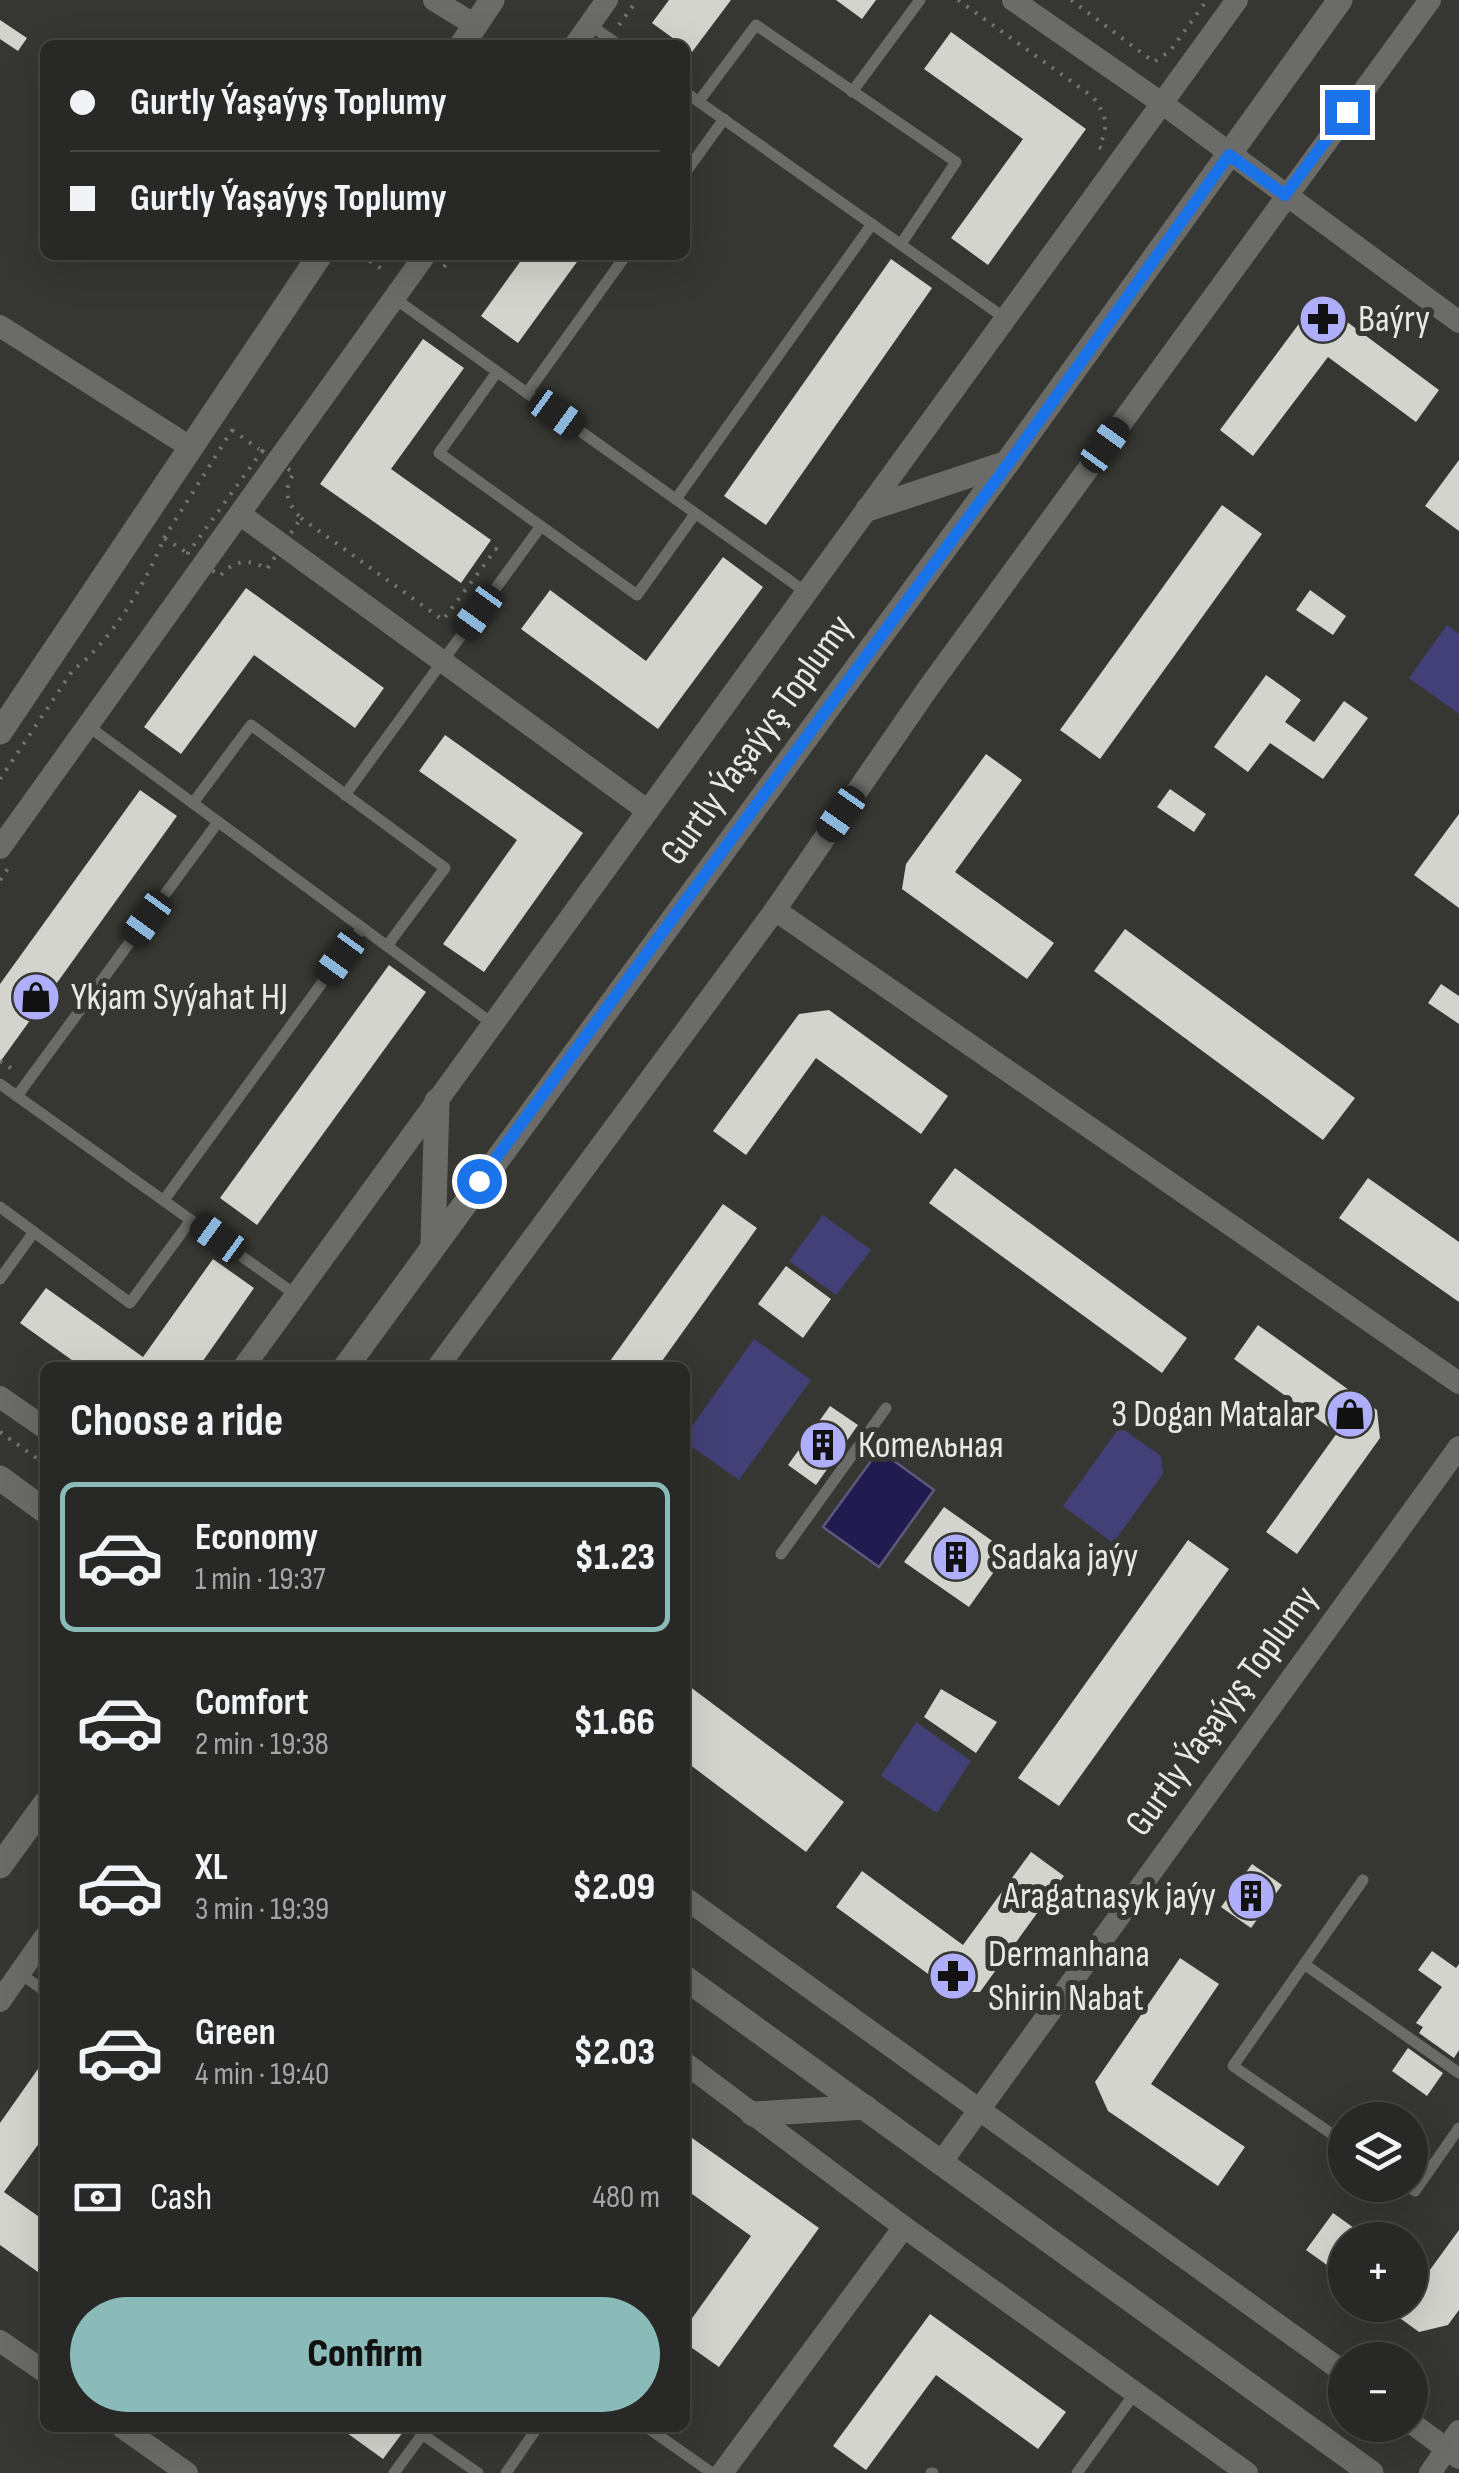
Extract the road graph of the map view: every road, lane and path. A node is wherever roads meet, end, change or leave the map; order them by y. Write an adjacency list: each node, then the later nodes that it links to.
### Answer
1 (434, 0): 14 (street)
2 (492, 0): 14 (street)
3 (607, 0): 13 (street)
4 (637, 0): 17 (path)
5 (920, 0): 18 (lane)
6 (958, 0): 24 (path)
7 (1013, 0): 21 (street)
8 (1071, 0): 9 (path)
9 (1207, 0)
10 (1237, 0): 21 (street)
11 (1340, 0): 23 (street, Gurtly Ýaşaýyş Toplumy)
12 (1430, 0): 26 (street)
13 (589, 24): 15 (street); 16 (lane)
14 (468, 35)
15 (578, 40)
16 (611, 40)
17 (615, 40)
18 (852, 92): 20 (lane); 28 (lane)
19 (690, 95): 20 (lane)
20 (699, 101): 22 (lane)
21 (1163, 104): 23 (street); 24 (street)
22 (724, 119): 25 (lane); 27 (lane)
23 (1229, 155): 26 (street); 40 (street, Gurtly Ýaşaýyş Toplumy)
24 (1122, 160): 34 (street)
25 (690, 166)
26 (1285, 195): 35 (street); 59 (street)
27 (872, 224): 28 (lane); 41 (lane)
28 (900, 244): 34 (lane)
29 (317, 260): 39 (street)
30 (366, 260): 33 (path)
31 (420, 260): 33 (street)
32 (622, 260): 38 (lane)
33 (392, 286): 37 (lane); 44 (street)
34 (1006, 319): 42 (street)
35 (1459, 322)
36 (0, 326): 39 (street)
37 (497, 372): 38 (lane); 46 (lane)
38 (527, 393): 41 (lane)
39 (190, 447): 52 (street)
40 (1008, 464): 42 (street); 70 (street, Gurtly Ýaşaýyş Toplumy)
41 (676, 499): 43 (lane)
42 (868, 509): 49 (street)
43 (695, 514): 46 (lane); 49 (lane)
44 (241, 516): 50 (street); 51 (street)
45 (300, 518): 48 (path)
46 (541, 526): 48 (lane)
47 (188, 554): 53 (path)
48 (514, 563): 50 (lane)
49 (806, 594): 56 (street)
50 (443, 662): 54 (lane); 56 (street)
51 (88, 726): 55 (lane); 58 (street)
52 (0, 732)
53 (0, 779)
54 (345, 794): 55 (lane); 61 (lane)
55 (193, 803): 57 (lane)
56 (648, 811): 62 (street)
57 (218, 822): 60 (lane); 64 (lane)
58 (0, 848)
59 (776, 910): 75 (street); 76 (street)
60 (362, 928): 61 (lane); 66 (lane)
61 (387, 946): 62 (lane)
62 (493, 1024): 65 (street)
63 (0, 1084): 64 (lane)
64 (17, 1096): 66 (lane)
65 (437, 1101): 70 (street); 72 (street)
66 (164, 1200): 68 (lane)
67 (0, 1207): 69 (lane)
68 (192, 1220): 69 (lane); 72 (lane)
69 (34, 1232): 71 (lane)
70 (433, 1244): 74 (street, Gurtly Ýaşaýyş Toplumy)
71 (0, 1279)
72 (296, 1294): 73 (street)
73 (247, 1362)
74 (349, 1362)
75 (441, 1362)
76 (1459, 1383)
77 (0, 1397): 79 (street)
78 (886, 1408): 85 (lane)
79 (40, 1425)
80 (0, 1432): 82 (path)
81 (1456, 1456): 99 (street, Gurtly Ýaşaýyş Toplumy)
82 (40, 1460)
83 (0, 1478): 84 (street)
84 (40, 1506)
85 (781, 1554)
86 (40, 1811): 87 (street)
87 (0, 1866)
88 (1362, 1880): 91 (lane)
89 (690, 1902): 99 (street)
90 (40, 1944): 92 (street)
91 (1304, 1964): 97 (lane); 102 (lane)
92 (20, 1973): 94 (lane); 95 (street)
93 (690, 1982): 98 (street)
94 (40, 1988)
95 (0, 2001)
96 (690, 2070): 100 (street)
97 (1459, 2073)
98 (865, 2107): 100 (street); 103 (street)
99 (980, 2112): 103 (street, Gurtly Ýaşaýyş Toplumy); 107 (street)
100 (753, 2114): 105 (street)
101 (1459, 2128): 104 (lane)
102 (1328, 2131)
103 (940, 2164): 125 (street)
104 (1428, 2172)
105 (904, 2226): 109 (street); 122 (street)
106 (0, 2341): 108 (street)
107 (1328, 2362)
108 (40, 2369)
109 (1136, 2393): 123 (lane); 124 (street)
110 (129, 2432): 117 (street)
111 (423, 2432): 118 (lane)
112 (425, 2432): 119 (lane)
113 (535, 2432): 120 (lane)
114 (654, 2432): 121 (lane)
115 (1428, 2432): 116 (street)
116 (1455, 2446): 126 (street)
117 (187, 2473)
118 (394, 2473)
119 (478, 2473)
120 (506, 2473)
121 (712, 2473)
122 (722, 2473)
123 (1077, 2473)
124 (1247, 2473)
125 (1372, 2473)
126 (1430, 2473)

